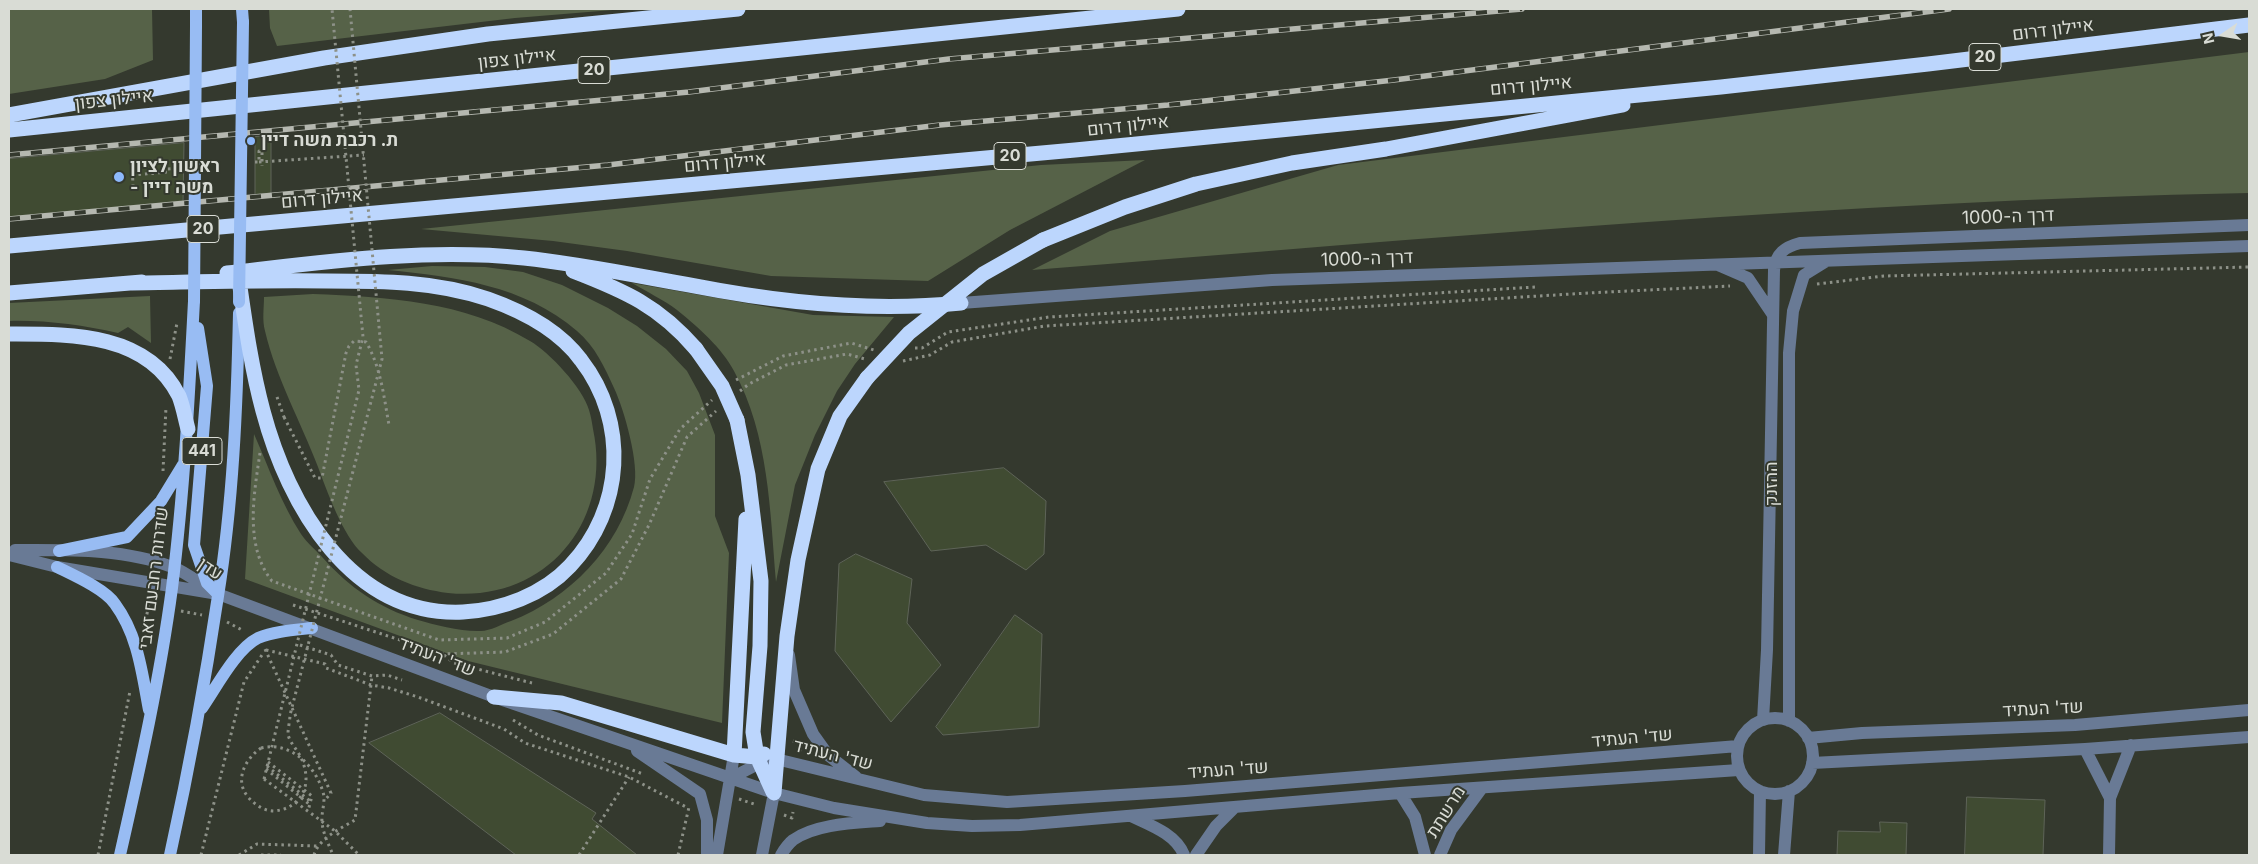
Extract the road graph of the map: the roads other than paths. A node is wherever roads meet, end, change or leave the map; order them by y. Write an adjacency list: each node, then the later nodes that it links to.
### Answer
1 (196, 9): 19 (main road, 441, bridge)
2 (242, 9): 17 (main road, bridge)
3 (738, 9): 7 (highway)
4 (1178, 9): 8 (highway, איילון צפון / 20)
5 (2249, 25): 6 (highway, איילון דרום / 20)
6 (1720, 87): 10 (highway, איילון דרום / 20); 35 (highway, bridge)
7 (9, 115)
8 (9, 130)
9 (2249, 225): 12 (street, דרך ה-1000)
10 (9, 246)
11 (2249, 246): 13 (street, דרך ה-1000)
12 (1775, 261): 13 (street, דרך ה-1000); 15 (street, דרך ה-1000); 22 (street, ההזנק)
13 (1825, 261): 41 (street, ההזנק)
14 (551, 262): 16 (highway); 21 (highway); 26 (highway, bridge)
15 (1716, 264): 21 (street, דרך ה-1000); 22 (street)
16 (132, 283): 18 (highway); 20 (highway)
17 (240, 284): 20 (highway, bridge)
18 (9, 293)
19 (194, 301): 24 (main road, שדרות רחבעם זאבי / 441); 33 (main road, 441)
20 (241, 302): 33 (main road, 441)
21 (961, 303)
22 (1773, 315): 39 (street, ההזנק)
23 (9, 334): 24 (highway)
24 (188, 429): 25 (main road, שדרות רחבעם זאבי / 441)
25 (186, 461): 28 (main road); 31 (main road, שדרות רחבעם זאבי / 441)
26 (748, 475): 49 (highway); 50 (highway)
27 (9, 550): 28 (street, עדן)
28 (59, 552): 31 (street, עדן)
29 (9, 555): 30 (street, עדן)
30 (57, 567): 32 (street, עדן); 40 (main road)
31 (174, 567): 32 (main road, שדרות רחבעם זאבי / 441); 33 (street, עדן)
32 (172, 587): 33 (street, עדן); 40 (main road, שדרות רחבעם זאבי / 441)
33 (218, 594): 34 (street, שד' העתיד); 38 (main road, 441)
34 (312, 628): 36 (street, שד' העתיד); 38 (main road)
35 (787, 636): 48 (highway); 54 (street)
36 (494, 697): 44 (street, שד' העתיד); 49 (highway)
37 (2249, 710): 43 (street, שד' העתיד)
38 (199, 712): 65 (main road, 441)
39 (1763, 720): 41 (street); 46 (street)
40 (151, 721): 64 (main road, שדרות רחבעם זאבי / 441)
41 (1789, 721): 43 (street)
42 (2249, 737): 45 (street)
43 (1808, 738): 51 (street)
44 (622, 741): 53 (street, שד' העתיד); 66 (street)
45 (2132, 745): 47 (street); 60 (street)
46 (1738, 746): 52 (street); 54 (street, שד' העתיד)
47 (2085, 749): 51 (street); 60 (street)
48 (776, 753): 50 (highway); 54 (street, שד' העתיד); 58 (highway)
49 (734, 755): 50 (highway); 53 (street)
50 (758, 760): 53 (street); 58 (highway)
51 (1812, 764): 57 (street)
52 (1739, 770): 55 (street, שד' העתיד); 56 (street)
53 (729, 779): 58 (street, שד' העתיד); 67 (street)
54 (860, 781)
55 (1482, 788): 59 (street, שד' העתיד); 73 (street, מרשתת)
56 (1760, 791): 57 (street); 74 (street)
57 (1789, 792): 75 (street)
58 (774, 793): 63 (street, שד' העתיד); 68 (street)
59 (1400, 793): 61 (street, שד' העתיד); 72 (street, מרשתת)
60 (2110, 798): 76 (street)
61 (1234, 807): 62 (street, שד' העתיד); 71 (street)
62 (1131, 816): 63 (street, שד' העתיד); 70 (street)
63 (899, 819): 69 (street)
64 (120, 855)
65 (170, 855)
66 (707, 855)
67 (716, 855)
68 (762, 855)
69 (781, 855)
70 (1184, 855)
71 (1196, 855)
72 (1425, 855)
73 (1440, 855)
74 (1759, 855)
75 (1784, 855)
76 (2109, 855)

